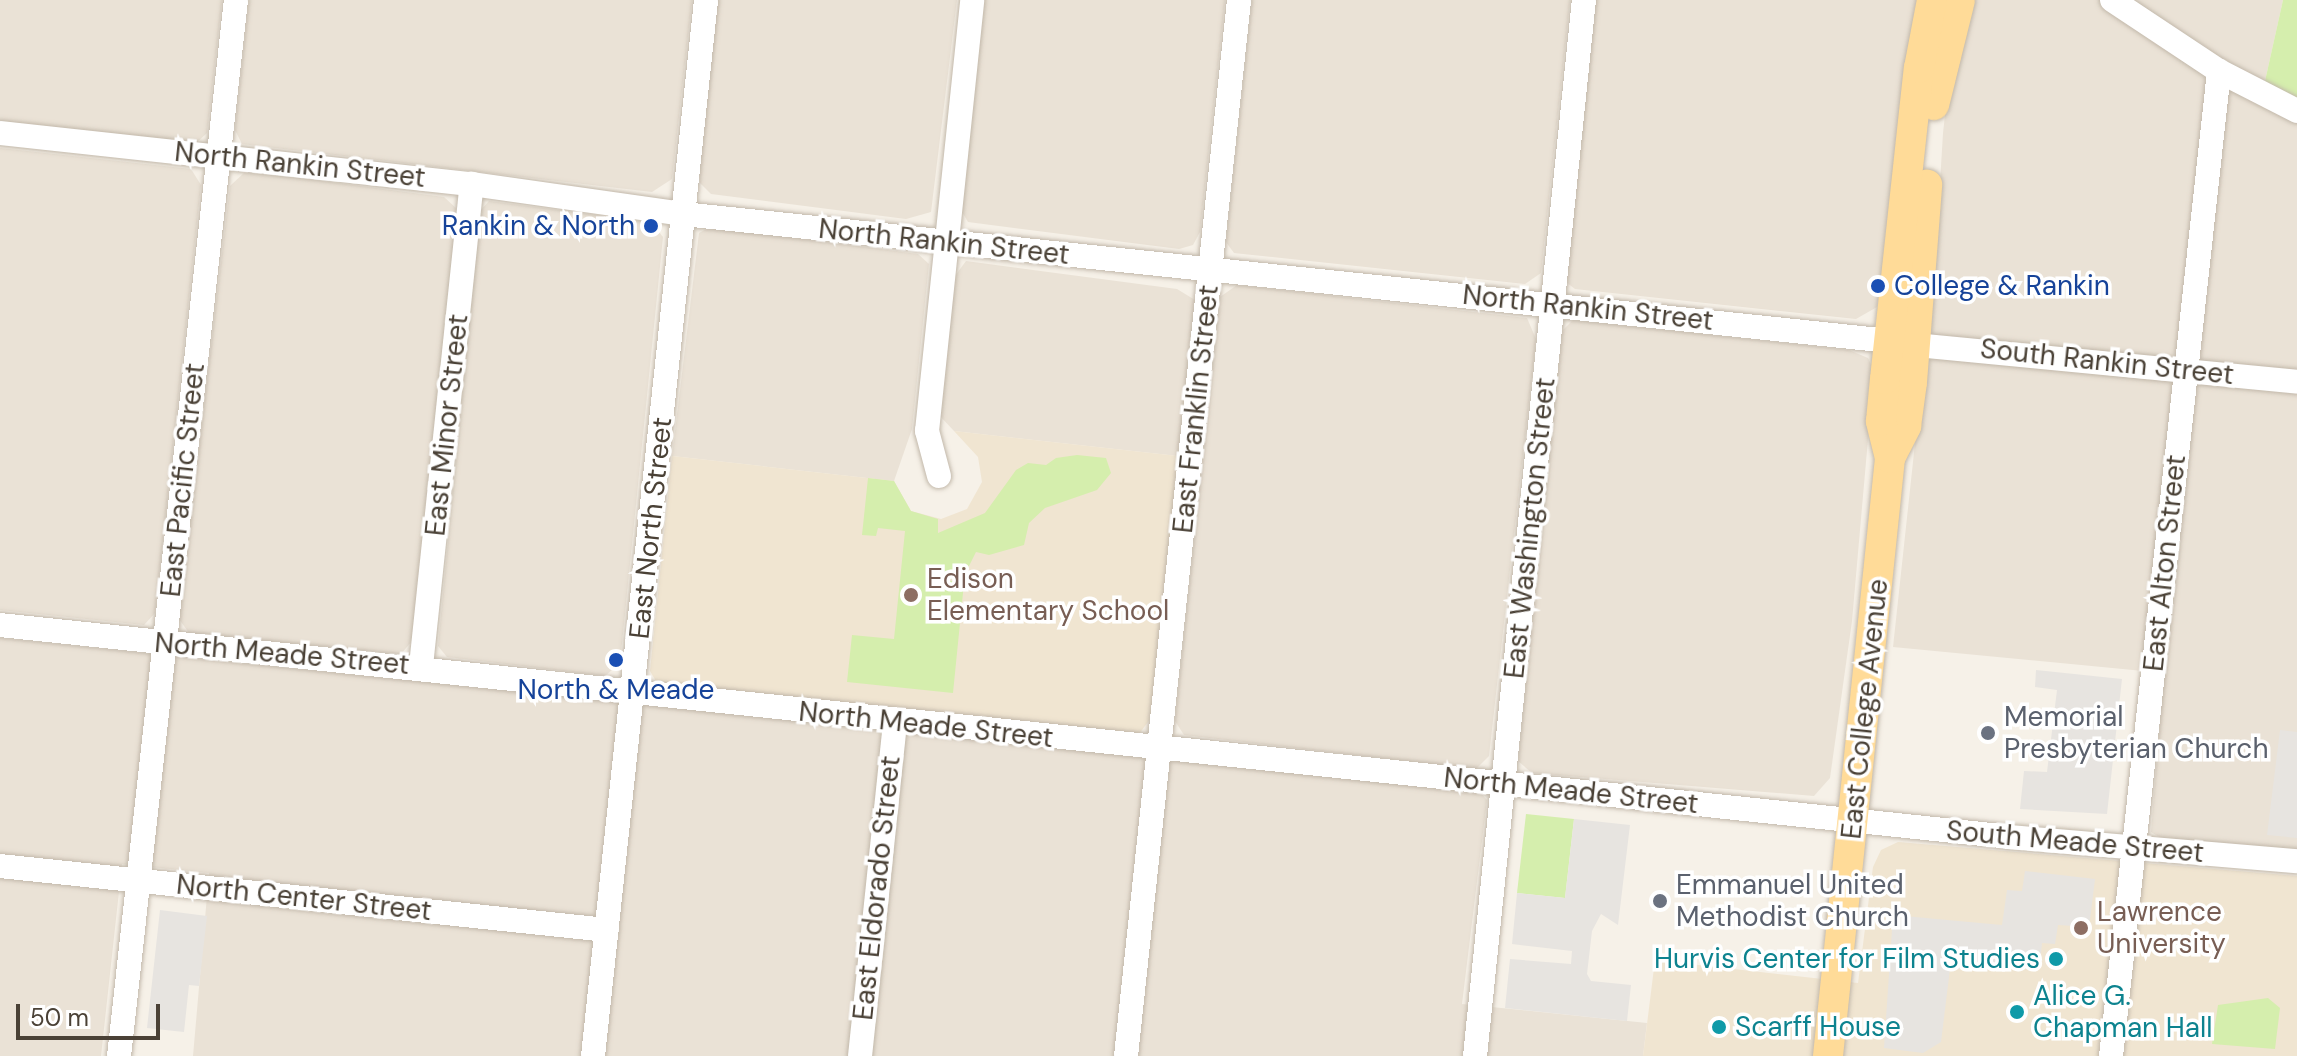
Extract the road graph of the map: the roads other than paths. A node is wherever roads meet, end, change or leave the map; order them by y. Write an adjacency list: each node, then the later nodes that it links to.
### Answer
1 (236, 0): 12 (street, East Pacific Street)
2 (706, 0): 14 (street, East North Street)
3 (972, 0): 15 (street)
4 (1239, 0): 16 (street, East Franklin Street)
5 (1584, 0): 17 (street, East Washington Street)
6 (1932, 0): 18 (main road, East College Avenue)
7 (1960, 0): 18 (main road, East College Avenue)
8 (2112, 0): 9 (street)
9 (2219, 71): 10 (street); 19 (street, East Alton Street)
10 (2297, 111)
11 (0, 133): 12 (street, North Rankin Street)
12 (219, 156): 13 (street, North Rankin Street); 23 (street, East Pacific Street)
13 (472, 184): 14 (street, North Rankin Street); 24 (street, East Minor Street)
14 (683, 214): 15 (street, North Rankin Street); 25 (street, East North Street)
15 (948, 242): 16 (street, North Rankin Street); 21 (street)
16 (1211, 271): 17 (street, North Rankin Street); 27 (street, East Franklin Street)
17 (1552, 303): 18 (street, North Rankin Street); 28 (street, East Washington Street)
18 (1902, 343): 19 (street, South Rankin Street); 29 (main road, East College Avenue)
19 (2185, 370): 20 (street, South Rankin Street); 30 (street, East Alton Street)
20 (2297, 382)
21 (939, 476)
22 (0, 625): 23 (street, North Meade Street)
23 (165, 643): 24 (street, North Meade Street); 33 (street, East Pacific Street)
24 (421, 666): 25 (street, North Meade Street)
25 (634, 695): 26 (street, North Meade Street); 34 (street, East North Street)
26 (895, 721): 27 (street, North Meade Street); 37 (street, East Eldorado Street)
27 (1158, 749): 28 (street, North Meade Street); 38 (street, East Franklin Street)
28 (1504, 783): 29 (street, North Meade Street); 39 (street, East Washington Street)
29 (1853, 821): 30 (street, South Meade Street); 40 (main road, East College Avenue)
30 (2134, 849): 31 (street, South Meade Street); 41 (street, East Alton Street)
31 (2297, 861)
32 (0, 866): 33 (street, North Center Street)
33 (137, 880): 34 (street, North Center Street); 35 (street, East Pacific Street)
34 (607, 930): 36 (street, East North Street)
35 (119, 1056)
36 (593, 1056)
37 (860, 1056)
38 (1126, 1056)
39 (1475, 1056)
40 (1828, 1056)
41 (2111, 1056)

